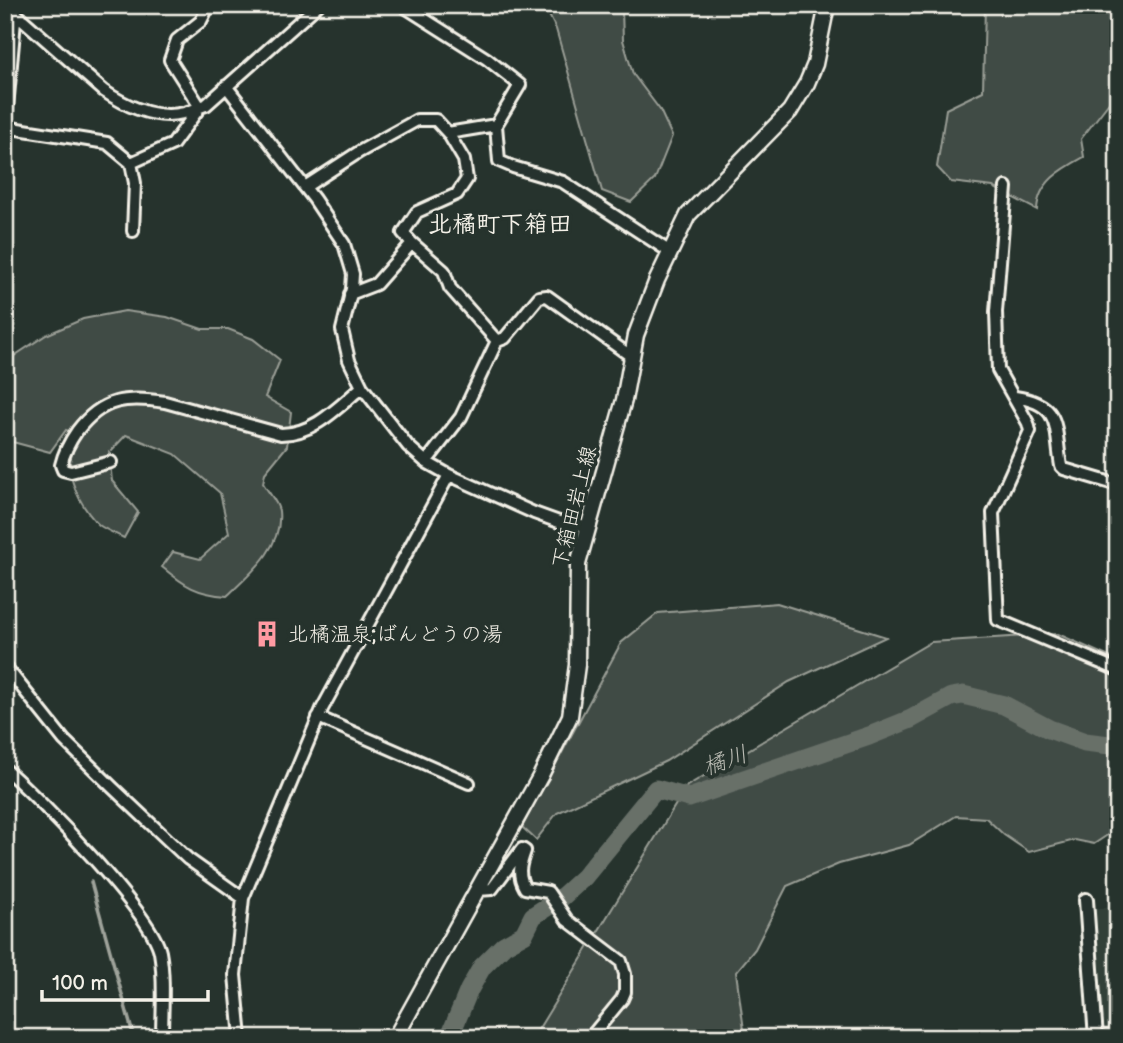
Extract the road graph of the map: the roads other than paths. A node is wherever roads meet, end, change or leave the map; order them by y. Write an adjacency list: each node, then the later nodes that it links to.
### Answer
1 (6, 5): 6 (street)
2 (209, 5): 8 (street)
3 (318, 5): 7 (street)
4 (402, 5): 9 (street)
5 (827, 5): 20 (main road, 下箱田岩上線)
6 (16, 9): 8 (street); 10 (street)
7 (226, 86): 8 (street); 13 (street)
8 (200, 107): 12 (street)
9 (496, 125): 11 (street); 17 (street)
10 (5, 128): 12 (street)
11 (448, 133): 13 (street); 16 (street)
12 (131, 163): 15 (street)
13 (305, 187): 18 (street)
14 (1006, 187): 22 (street)
15 (133, 231)
16 (412, 243): 18 (street); 19 (street)
17 (667, 250)
18 (350, 294): 21 (street)
19 (497, 341): 20 (street); 24 (street)
20 (632, 357): 27 (main road, 下箱田岩上線)
21 (362, 387): 23 (street); 24 (street)
22 (1015, 397): 26 (street); 29 (street)
23 (111, 462)
24 (426, 462): 25 (street)
25 (449, 475): 27 (street); 30 (street)
26 (1118, 485)
27 (588, 526): 33 (main road, 下箱田岩上線)
28 (5, 666): 34 (street)
29 (1118, 670)
30 (318, 717): 32 (street); 34 (street)
31 (5, 769): 36 (street)
32 (470, 783)
33 (478, 891): 38 (main road, 下箱田岩上線); 39 (street)
34 (243, 898): 37 (street)
35 (1086, 900): 40 (street)
36 (162, 1038)
37 (241, 1038)
38 (395, 1038)
39 (590, 1038)
40 (1096, 1038)

